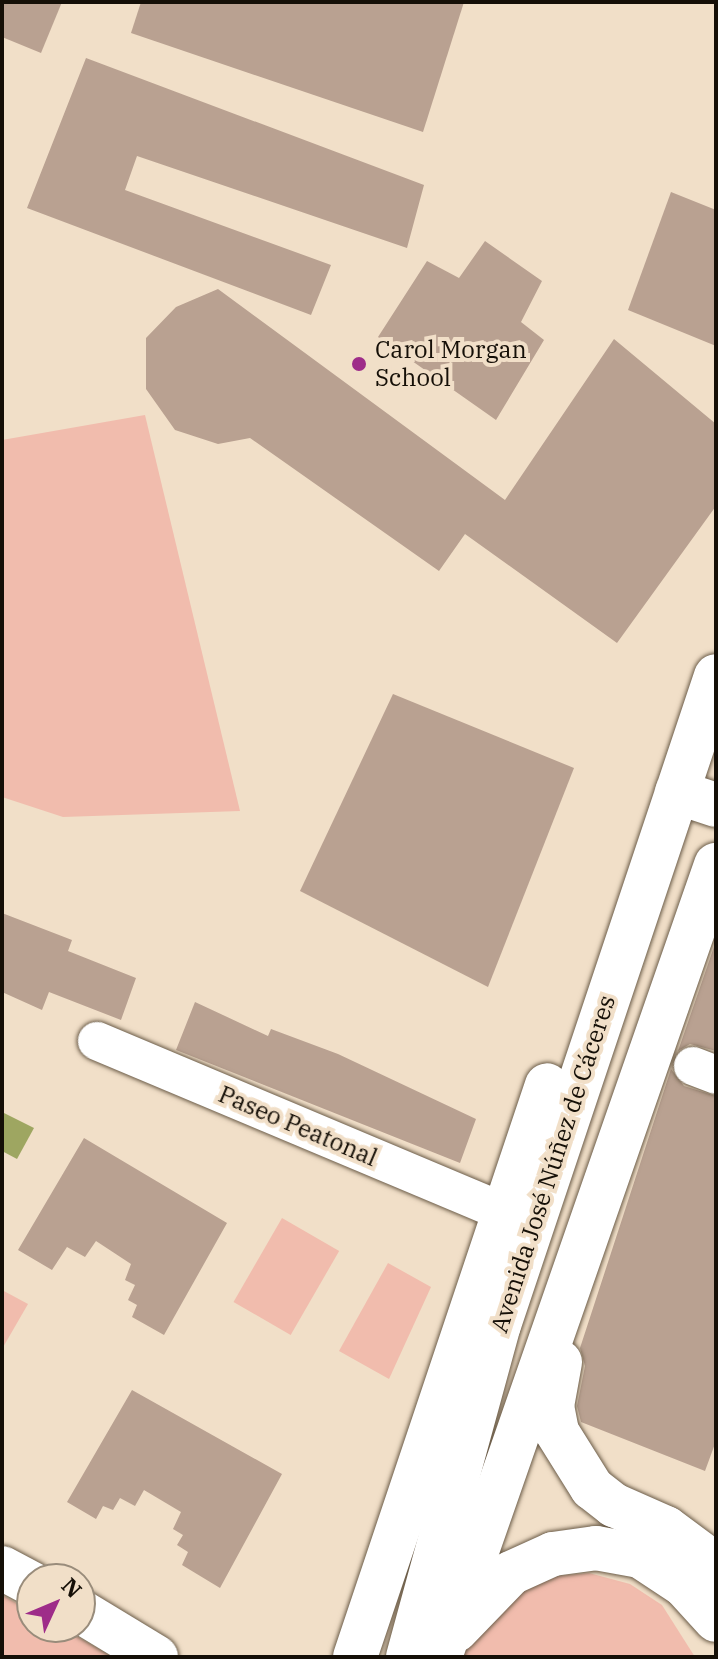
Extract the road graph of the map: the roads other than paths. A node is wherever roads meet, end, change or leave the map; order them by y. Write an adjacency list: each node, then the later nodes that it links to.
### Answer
1 (716, 676): 2 (main road, Avenida José Núñez de Cáceres)
2 (689, 800): 6 (main road); 11 (main road, Avenida José Núñez de Cáceres)
3 (716, 865): 5 (main road)
4 (97, 1041): 6 (street, Paseo Peatonal)
5 (600, 1199): 7 (main road); 11 (main road)
6 (500, 1210): 14 (main road)
7 (716, 1565)
8 (96, 1620): 12 (main road)
9 (96, 1620): 13 (main road)
10 (716, 1620): 11 (main road)
11 (430, 1654)
12 (156, 1657)
13 (171, 1657)
14 (355, 1657)

